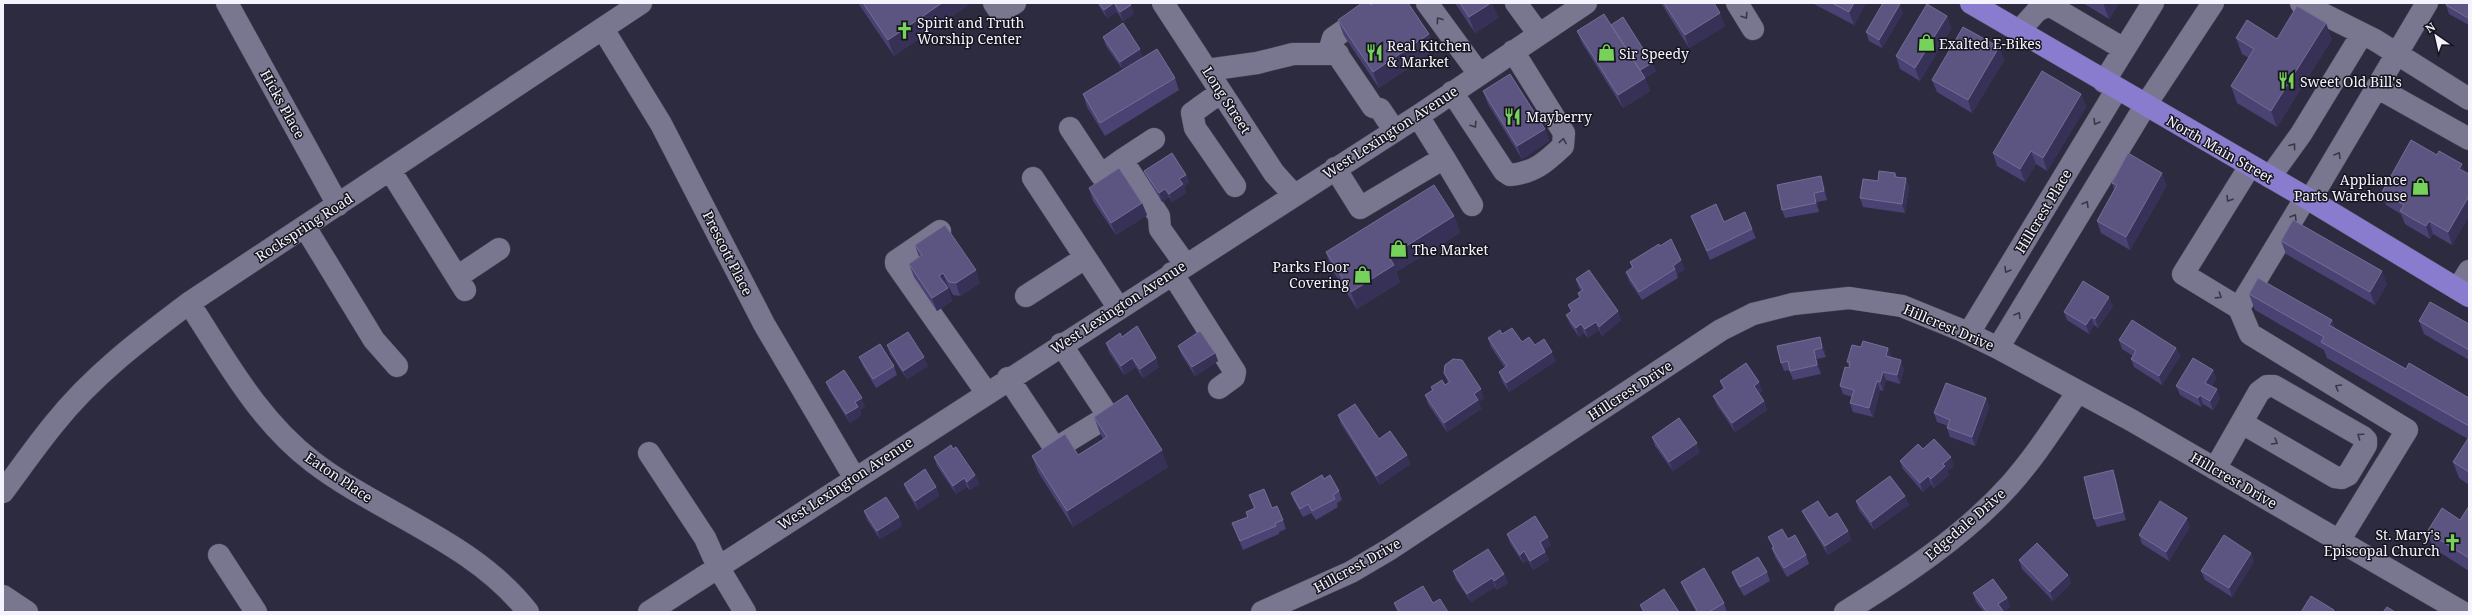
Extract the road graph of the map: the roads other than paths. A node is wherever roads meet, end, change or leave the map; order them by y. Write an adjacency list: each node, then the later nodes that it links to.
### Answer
1 (228, 3): 48 (street, Hicks Place)
2 (641, 3): 16 (street, Rockspring Road)
3 (994, 3): 4 (street)
4 (1015, 3)
5 (1163, 3): 25 (street, Long Street)
6 (1384, 3): 23 (street)
7 (1427, 3): 26 (street, one-way to 7)
8 (1516, 3): 19 (street)
9 (1586, 3): 19 (street, West Lexington Avenue)
10 (1737, 3): 17 (street, one-way to 17)
11 (1971, 3): 18 (main road, North Main Street)
12 (2153, 3): 21 (street, Hillcrest Place)
13 (2213, 3): 32 (street)
14 (2301, 3): 20 (street)
15 (2427, 3): 24 (street)
16 (603, 29): 42 (street, Rockspring Road); 71 (street, Prescott Place)
17 (1753, 29)
18 (2019, 31): 21 (street); 27 (main road, North Main Street)
19 (1538, 33): 22 (street, West Lexington Avenue)
20 (2362, 34): 24 (street); 43 (street, one-way to 20)
21 (2124, 49): 27 (street, Hillcrest Place)
22 (1513, 51): 26 (street, West Lexington Avenue); 30 (street, one-way to 22)
23 (1338, 54): 25 (street); 35 (street)
24 (2397, 55): 28 (street); 31 (street)
25 (1207, 70): 29 (street, Long Street)
26 (1478, 74): 30 (street, West Lexington Avenue)
27 (2110, 85): 32 (main road, North Main Street); 60 (street, Hillcrest Place, one-way to 60)
28 (2378, 88): 37 (street); 47 (street, one-way to 28)
29 (1221, 92): 45 (street); 46 (street, Long Street)
30 (1452, 92): 33 (street, West Lexington Avenue)
31 (2469, 99)
32 (2146, 106): 40 (main road, North Main Street); 62 (street, one-way to 32)
33 (1418, 116): 35 (street, West Lexington Avenue); 38 (street)
34 (1070, 128): 39 (street)
35 (1394, 130): 41 (street, West Lexington Avenue)
36 (1154, 139): 39 (street)
37 (2469, 139)
38 (1444, 158): 41 (street); 49 (street)
39 (1122, 160): 54 (street)
40 (2250, 166): 43 (main road, North Main Street); 59 (street, one-way to 59)
41 (1335, 168): 46 (street, West Lexington Avenue)
42 (390, 170): 48 (street, Rockspring Road); 52 (street)
43 (2270, 177): 47 (main road, North Main Street)
44 (1033, 178): 53 (street)
45 (1235, 186)
46 (1293, 194): 54 (street, West Lexington Avenue)
47 (2308, 199): 55 (main road, North Main Street); 59 (street, one-way to 47)
48 (338, 205): 50 (street, Rockspring Road)
49 (1472, 205)
50 (305, 227): 57 (street, Rockspring Road); 63 (street)
51 (945, 227): 66 (street)
52 (499, 249)
53 (1085, 258): 56 (street); 58 (street)
54 (1178, 268): 58 (street, West Lexington Avenue); 65 (street)
55 (2465, 286)
56 (1026, 296)
57 (189, 303): 72 (street, Rockspring Road); 79 (street, Eaton Place)
58 (1118, 307): 61 (street, West Lexington Avenue)
59 (2239, 308): 73 (street, one-way to 59)
60 (1969, 333): 62 (street, Hillcrest Drive); 82 (street, Hillcrest Drive)
61 (1061, 344): 64 (street, West Lexington Avenue); 64 (street)
62 (1998, 348): 67 (street, Hillcrest Drive)
63 (397, 366)
64 (1008, 378): 66 (street, West Lexington Avenue)
65 (1219, 388)
66 (986, 392): 71 (street, West Lexington Avenue)
67 (2077, 393): 70 (street, Hillcrest Drive); 83 (street, Edgedale Drive)
68 (2242, 423): 68 (street, one-way to 68); 70 (street)
69 (649, 453): 75 (street)
70 (2215, 469): 73 (street, Hillcrest Drive)
71 (854, 477): 75 (street, West Lexington Avenue)
72 (3, 492)
73 (2339, 541): 84 (street, Hillcrest Drive)
74 (219, 555): 78 (street)
75 (718, 567): 80 (street, West Lexington Avenue); 81 (street)
76 (3, 596): 77 (street)
77 (27, 612)
78 (256, 612)
79 (528, 612)
80 (649, 612)
81 (745, 612)
82 (1262, 612)
83 (1845, 612)
84 (2462, 612)

